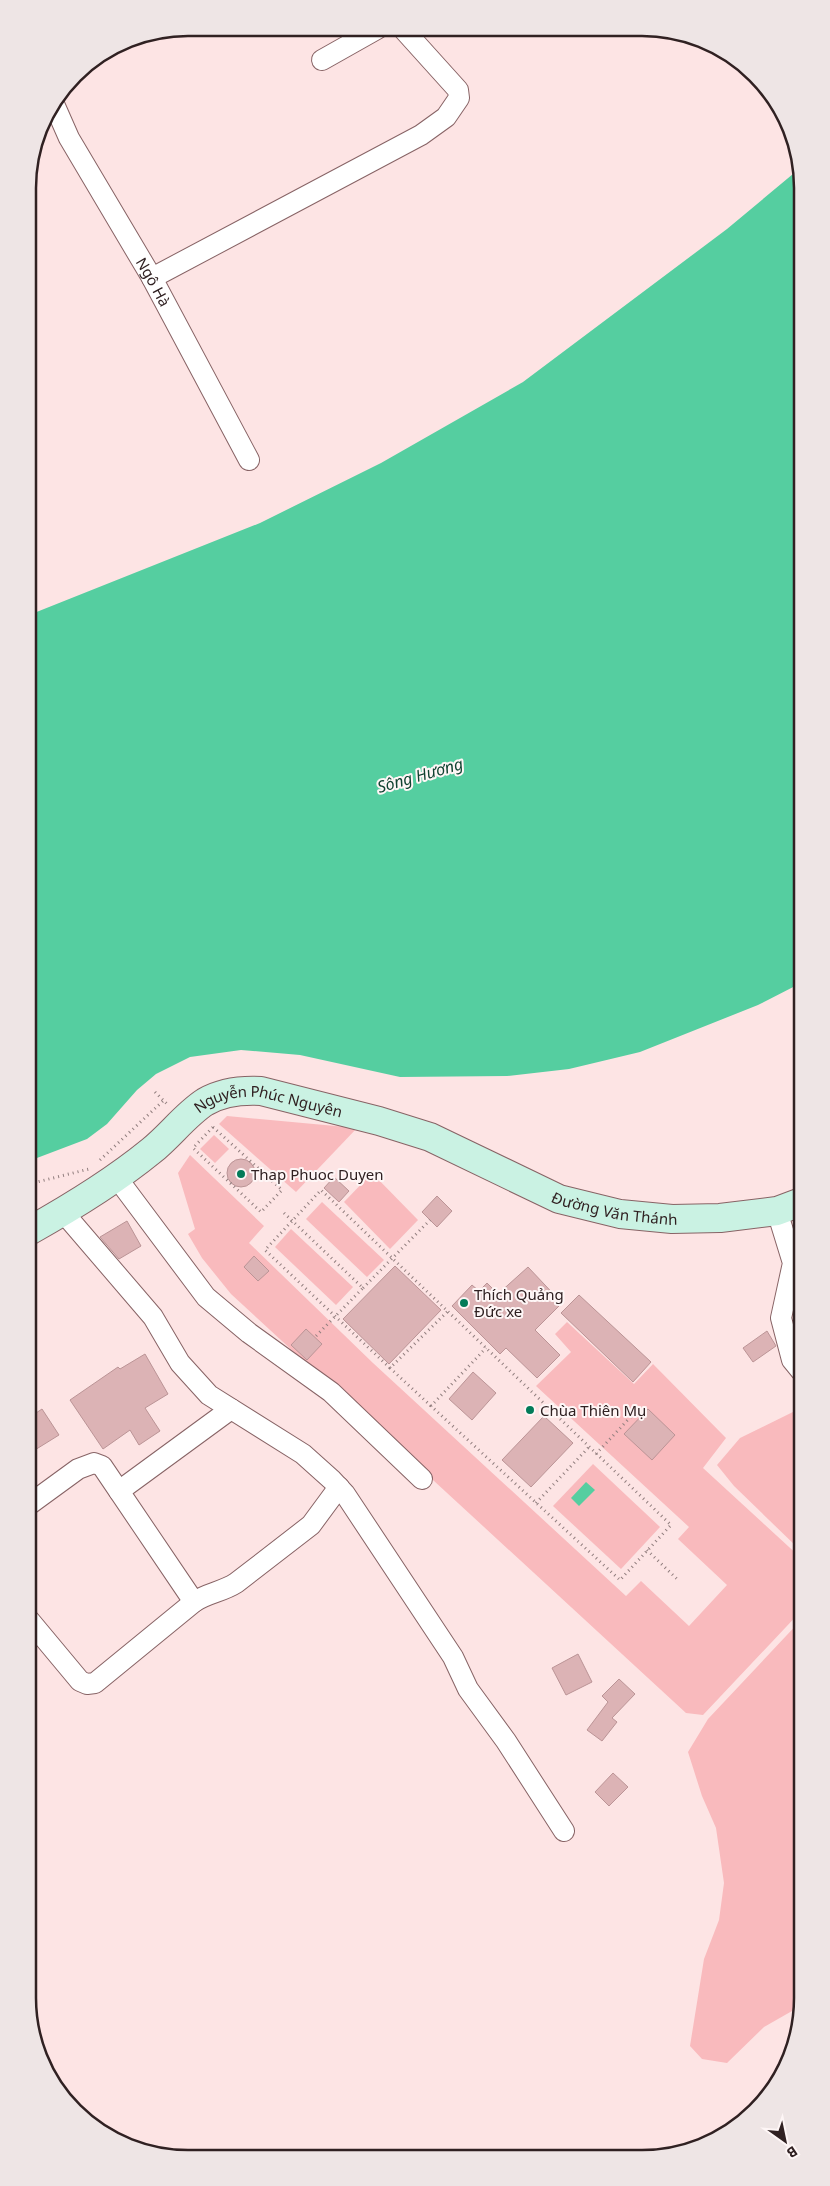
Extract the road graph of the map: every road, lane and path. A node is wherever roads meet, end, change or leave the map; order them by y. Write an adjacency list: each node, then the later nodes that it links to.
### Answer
1 (365, 36): 3 (street)
2 (409, 36): 5 (street)
3 (322, 60)
4 (57, 112): 5 (street, Ngô Hà)
5 (152, 278): 6 (street, Ngô Hà)
6 (249, 460)
7 (164, 1100): 10 (path)
8 (441, 1142): 10 (main road, Nguyễn Phúc Nguyên); 14 (main road, Đường Văn Thánh)
9 (92, 1168): 11 (path)
10 (108, 1170): 15 (main road, Nguyễn Phúc Nguyên); 35 (street)
11 (36, 1182)
12 (272, 1201): 12 (path); 13 (path)
13 (276, 1205)
14 (789, 1206): 26 (street)
15 (63, 1212): 19 (main road); 29 (street)
16 (284, 1213): 18 (path)
17 (430, 1220): 20 (path)
18 (293, 1221): 20 (path); 21 (path); 23 (path)
19 (36, 1227)
20 (392, 1257): 21 (path); 22 (path)
21 (363, 1288): 23 (path)
22 (448, 1311): 25 (path); 27 (path)
23 (336, 1316): 24 (path); 27 (path)
24 (315, 1337)
25 (486, 1348): 28 (path); 33 (path)
26 (793, 1362)
27 (390, 1368): 28 (path)
28 (431, 1406): 39 (path)
29 (231, 1409): 36 (street); 37 (street)
30 (642, 1415): 31 (path)
31 (625, 1423): 32 (path); 34 (path)
32 (630, 1428)
33 (589, 1447): 34 (path); 39 (path)
34 (596, 1454): 40 (path)
35 (422, 1479)
36 (339, 1487): 42 (street); 44 (street)
37 (119, 1491): 38 (street); 42 (street)
38 (36, 1499)
39 (536, 1503): 40 (path)
40 (647, 1550): 41 (path)
41 (678, 1580)
42 (194, 1602): 43 (street)
43 (36, 1628)
44 (564, 1831)

